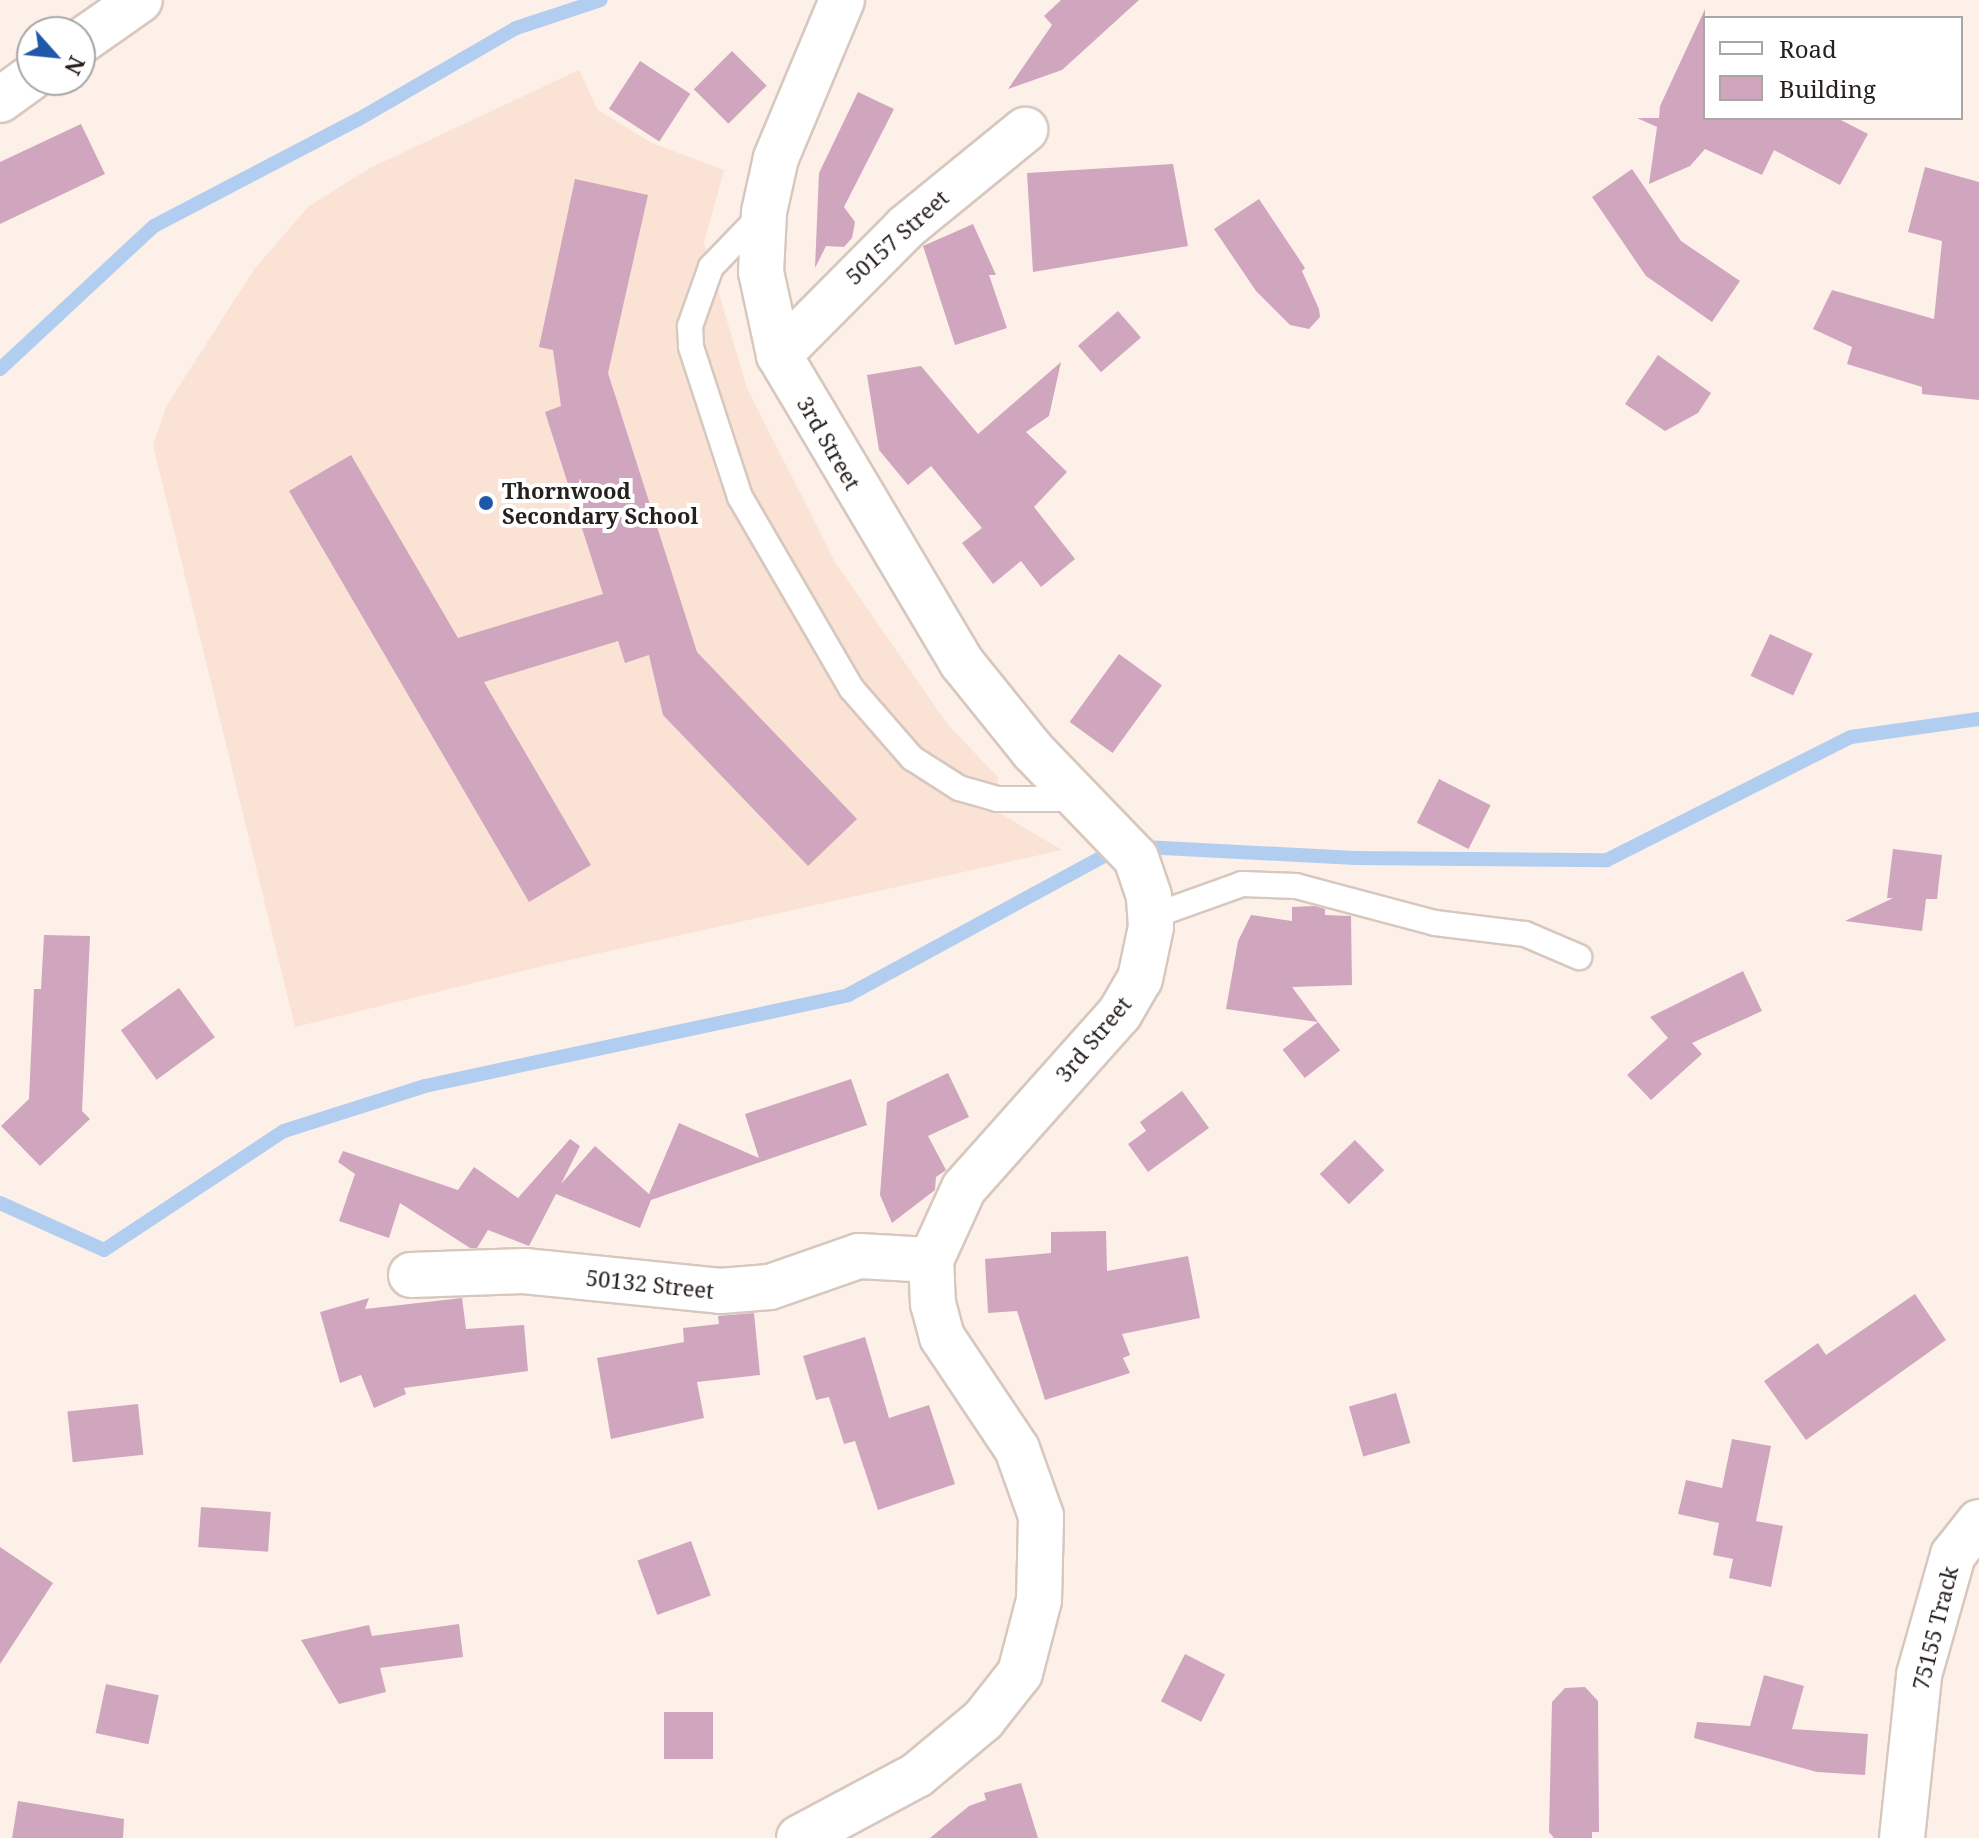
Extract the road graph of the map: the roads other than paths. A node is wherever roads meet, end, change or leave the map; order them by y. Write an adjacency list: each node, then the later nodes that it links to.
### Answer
1 (140, 0): 3 (street)
2 (842, 0): 5 (street, 3rd Street)
3 (96, 31)
4 (1025, 130): 6 (street, 50157 Street)
5 (764, 212): 6 (street, 3rd Street); 7 (lane)
6 (779, 355): 7 (street, 3rd Street)
7 (1079, 799): 8 (street, 3rd Street)
8 (1150, 917): 9 (lane); 10 (street, 3rd Street)
9 (1579, 957)
10 (931, 1260): 11 (street, 50132 Street); 13 (street)
11 (411, 1275)
12 (1979, 1522): 14 (street, 75155 Track)
13 (799, 1838)
14 (1902, 1838)

